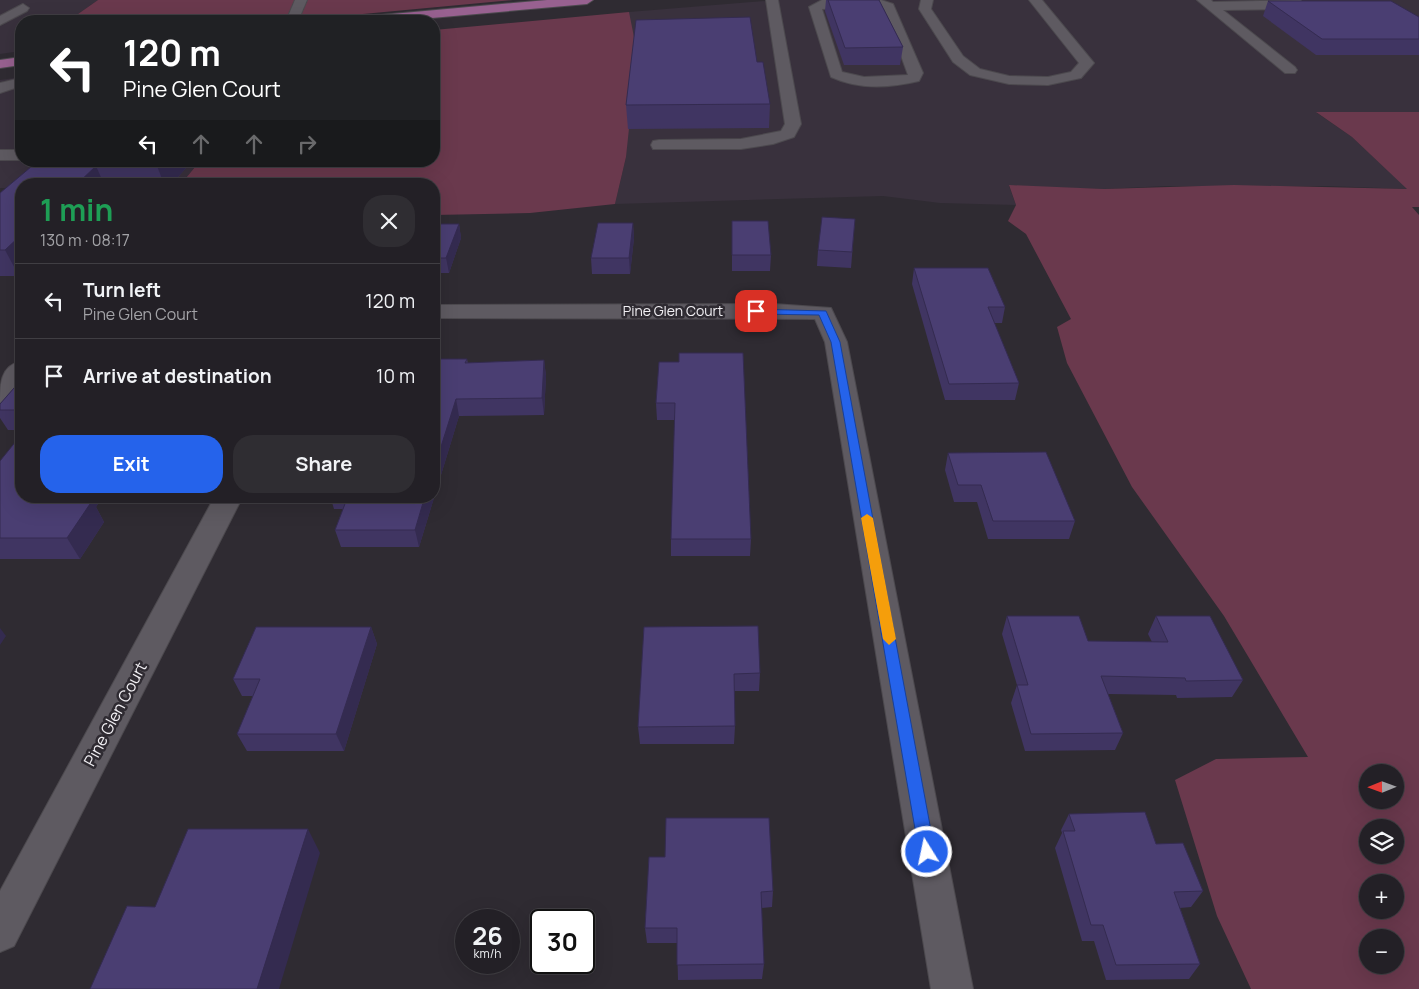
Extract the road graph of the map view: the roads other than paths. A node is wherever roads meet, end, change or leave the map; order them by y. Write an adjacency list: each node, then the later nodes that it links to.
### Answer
1 (301, 0): 9 (street)
2 (587, 0): 10 (main road)
3 (772, 0): 19 (street)
4 (927, 0): 5 (street)
5 (1035, 0)
6 (1295, 0): 7 (street)
7 (1207, 3): 16 (street)
8 (23, 8): 11 (street)
9 (295, 15)
10 (424, 15)
11 (0, 21)
12 (802, 22): 13 (street)
13 (818, 22): 13 (street)
14 (15, 62): 15 (main road)
15 (0, 64)
16 (1290, 70)
17 (15, 83): 18 (street)
18 (0, 89)
19 (659, 144)
20 (0, 155): 21 (street)
21 (15, 155)
22 (440, 312): 27 (street, Pine Glen Court)
23 (15, 376): 24 (street)
24 (0, 396)
25 (225, 503): 26 (street, Pine Glen Court)
26 (0, 932)
27 (952, 989)

